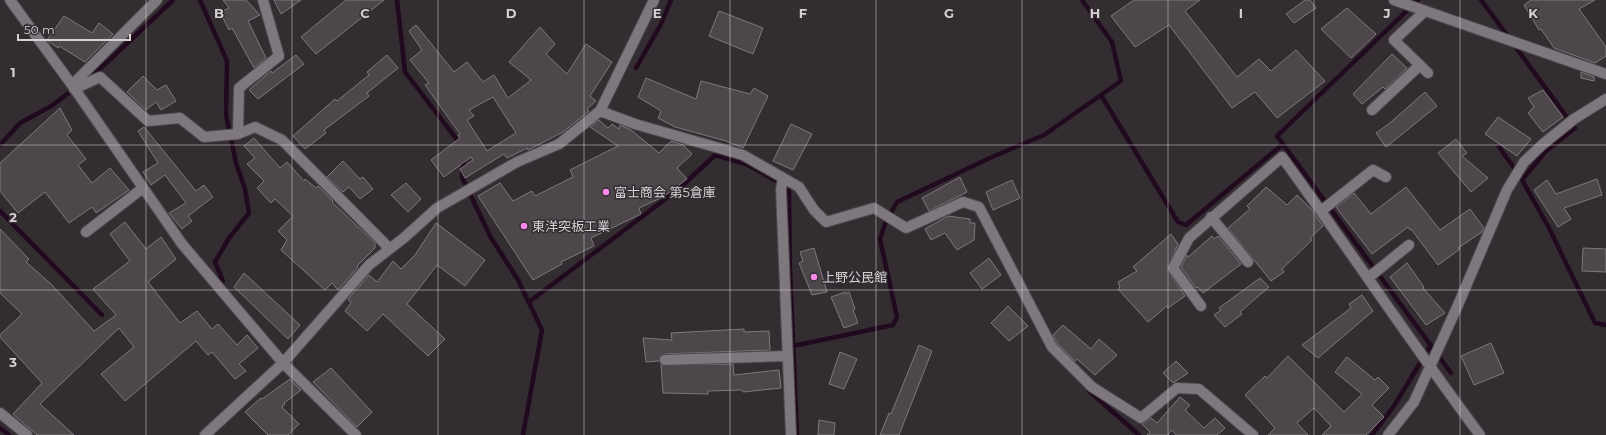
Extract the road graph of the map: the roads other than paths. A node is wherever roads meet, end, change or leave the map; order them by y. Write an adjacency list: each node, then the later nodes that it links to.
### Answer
1 (10, 0): 10 (street)
2 (157, 0): 10 (street)
3 (263, 0): 14 (street)
4 (654, 0): 13 (street)
5 (1394, 0): 6 (street)
6 (1421, 9): 7 (street); 9 (street)
7 (1420, 65): 8 (street); 12 (street)
8 (1428, 73)
9 (1606, 74)
10 (73, 87): 14 (street); 17 (street)
11 (1606, 99): 28 (street)
12 (1372, 110)
13 (600, 111): 16 (street); 22 (street)
14 (238, 134): 22 (street)
15 (1386, 177): 18 (street)
16 (782, 184): 26 (street); 35 (street)
17 (143, 188): 20 (street); 29 (street)
18 (1326, 207): 19 (street); 24 (street)
19 (1211, 217): 23 (street); 25 (street)
20 (86, 232)
21 (1410, 245): 24 (street)
22 (389, 248): 29 (street)
23 (1248, 262)
24 (1368, 278): 28 (street)
25 (1201, 306)
26 (787, 356): 27 (street); 34 (street)
27 (665, 360)
28 (1428, 361): 36 (street); 37 (street)
29 (282, 363): 32 (street); 33 (street)
30 (0, 413): 31 (street)
31 (28, 435)
32 (205, 435)
33 (356, 435)
34 (791, 435)
35 (1253, 435)
36 (1388, 435)
37 (1480, 435)

